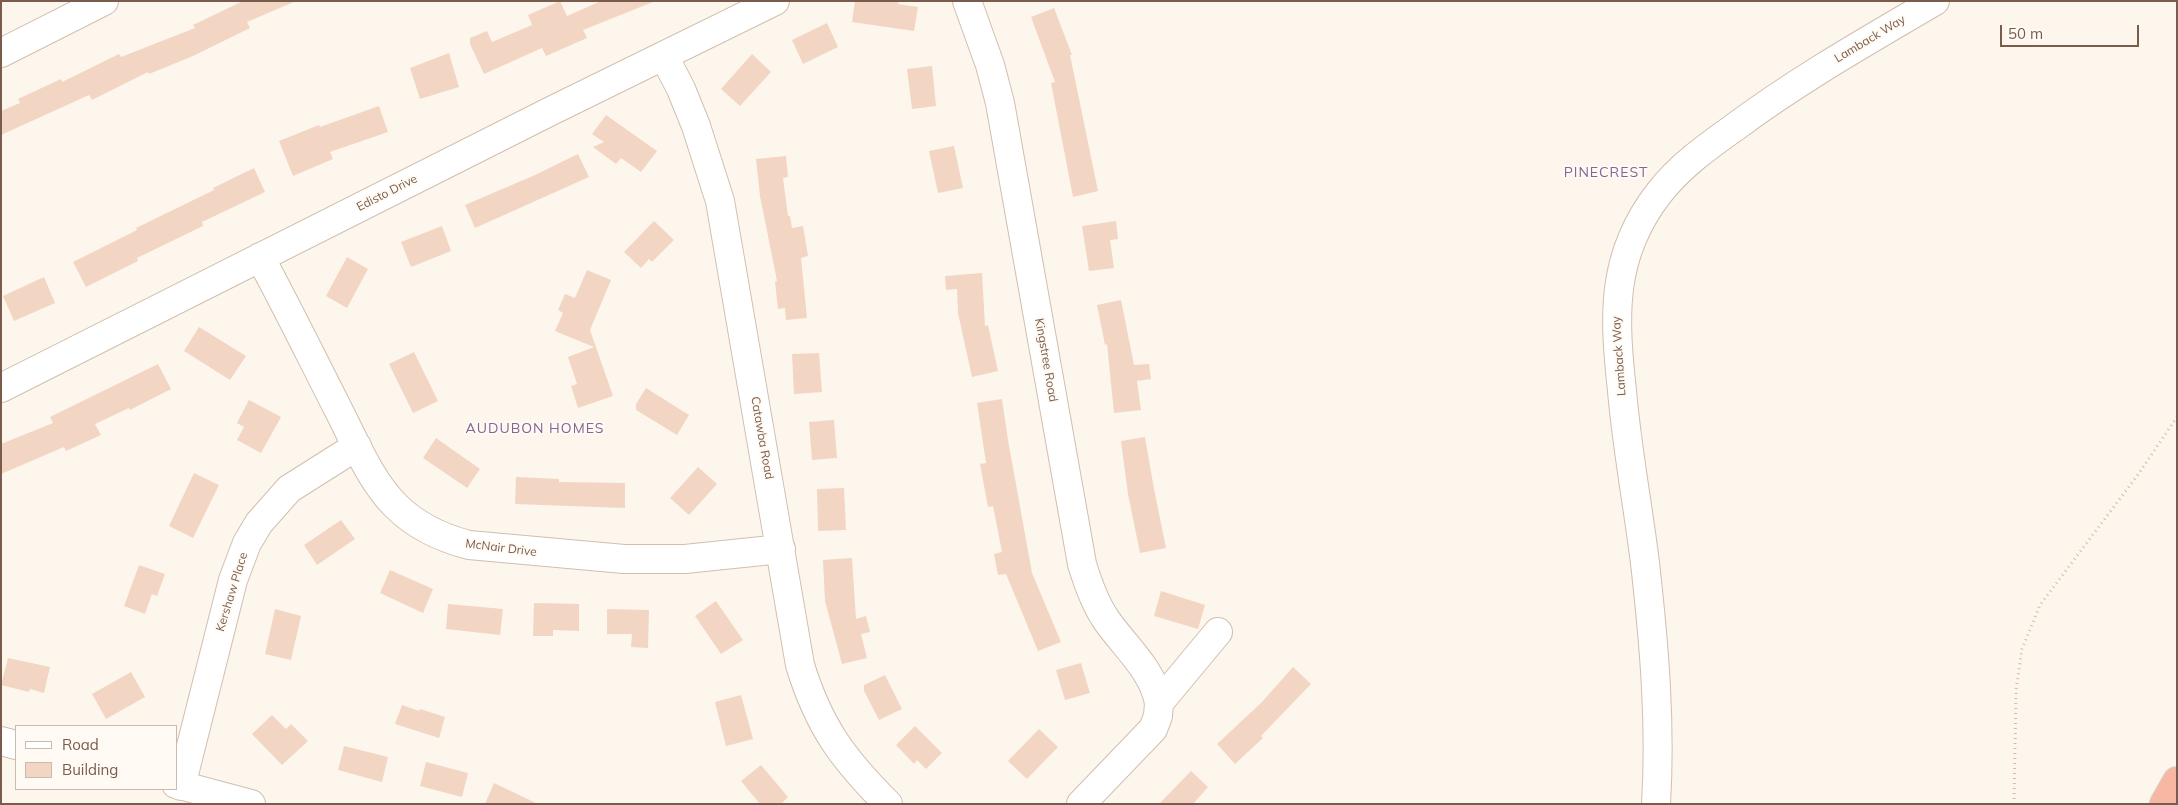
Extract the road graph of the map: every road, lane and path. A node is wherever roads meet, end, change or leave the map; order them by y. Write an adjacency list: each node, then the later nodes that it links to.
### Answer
1 (104, 1): 5 (street)
2 (775, 1): 6 (street, Edisto Drive)
3 (967, 1): 13 (street, Kingstree Road)
4 (1935, 1): 21 (street, Lamback Way)
5 (1, 53)
6 (664, 56): 7 (street, Edisto Drive); 11 (street, Catawba Road)
7 (260, 257): 8 (street, Edisto Drive); 10 (street, McNair Drive)
8 (1, 388)
9 (2177, 417): 22 (path)
10 (357, 446): 11 (street, McNair Drive); 17 (street, Kershaw Place)
11 (781, 549): 19 (street, Catawba Road)
12 (1218, 632): 13 (street)
13 (1159, 703): 20 (street)
14 (1, 741): 15 (street)
15 (15, 744)
16 (2177, 780): 23 (highway)
17 (178, 785): 18 (street)
18 (251, 804)
19 (888, 804)
20 (1081, 804)
21 (1656, 804)
22 (2014, 804)
23 (2164, 804)

